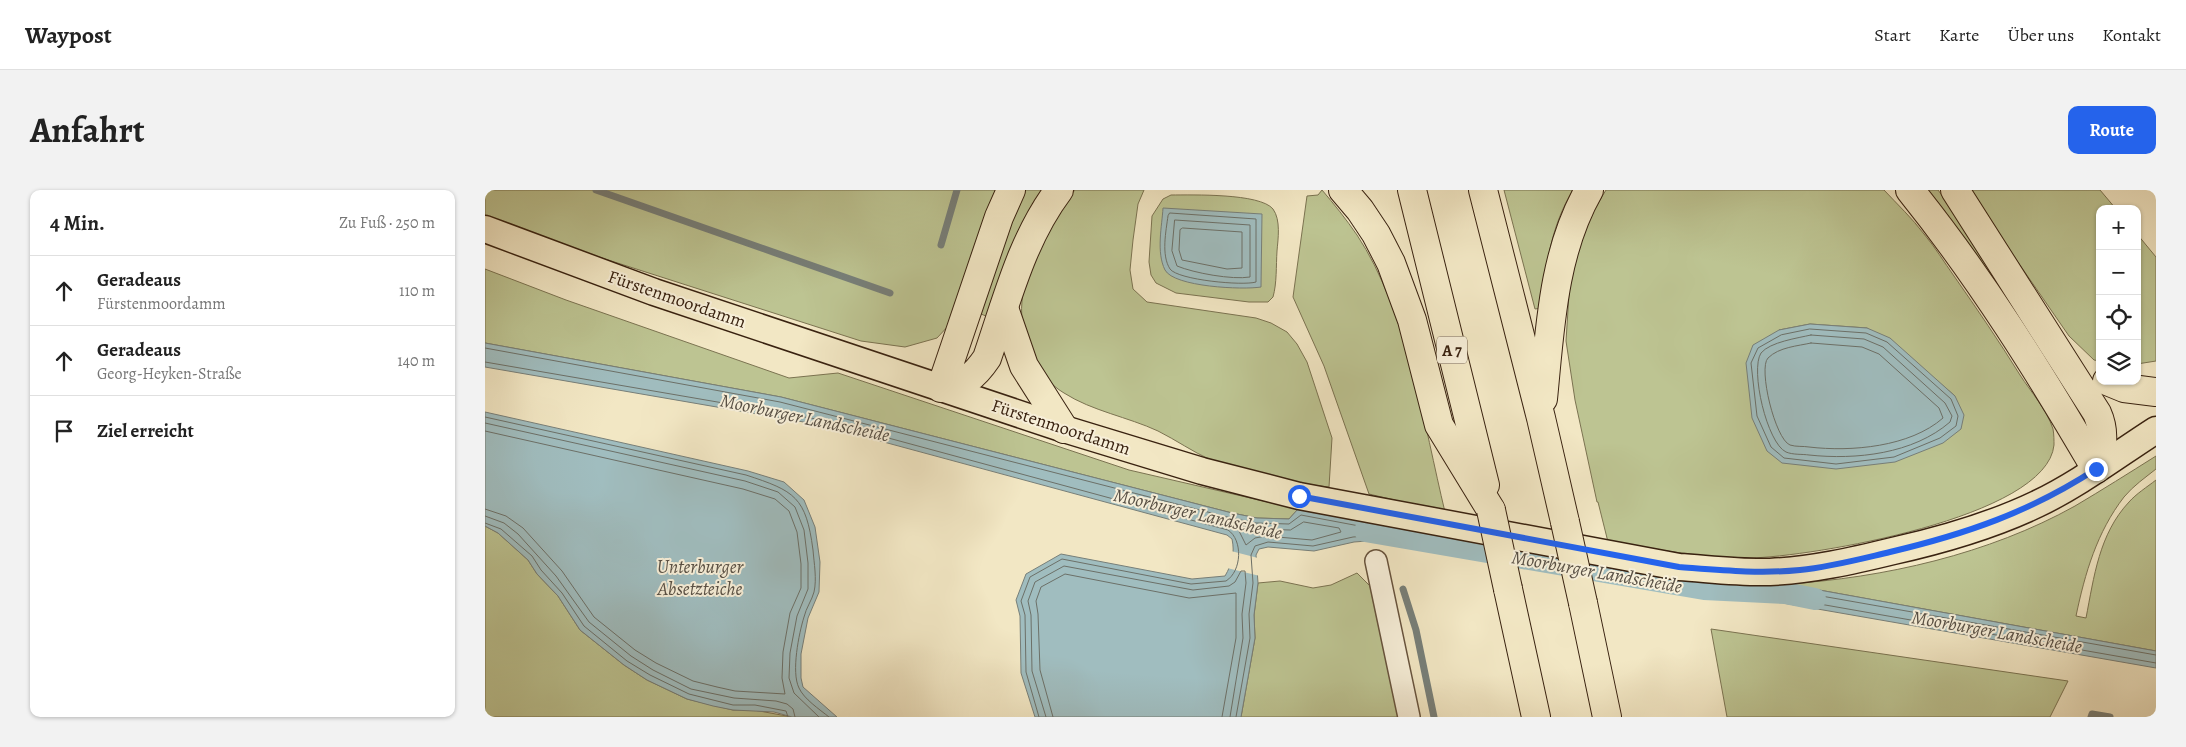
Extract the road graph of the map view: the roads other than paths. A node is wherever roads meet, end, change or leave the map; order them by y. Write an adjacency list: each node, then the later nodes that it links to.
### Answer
1 (1011, 190): 14 (highway)
2 (1059, 190): 10 (highway)
3 (1343, 190): 20 (highway)
4 (1412, 190): 20 (highway, A 7)
5 (1483, 190): 16 (highway)
6 (1589, 190): 16 (highway)
7 (1910, 190): 19 (highway)
8 (1955, 190): 11 (highway)
9 (485, 229): 14 (main road, Fürstenmoordamm)
10 (1004, 308): 14 (highway); 17 (highway)
11 (2062, 356): 12 (highway); 19 (highway)
12 (2096, 377)
13 (2117, 385): 15 (highway)
14 (941, 388): 17 (main road, Fürstenmoordamm)
15 (2156, 392)
16 (1541, 418): 24 (highway, bridge)
17 (1064, 428): 19 (main road, Fürstenmoordamm)
18 (2156, 430): 19 (main road, Fürstenmoordamm)
19 (2096, 469)
20 (1491, 510): 23 (highway, A 7, bridge)
21 (1376, 561): 22 (lane)
22 (1409, 717)
23 (1536, 717)
24 (1607, 717)

